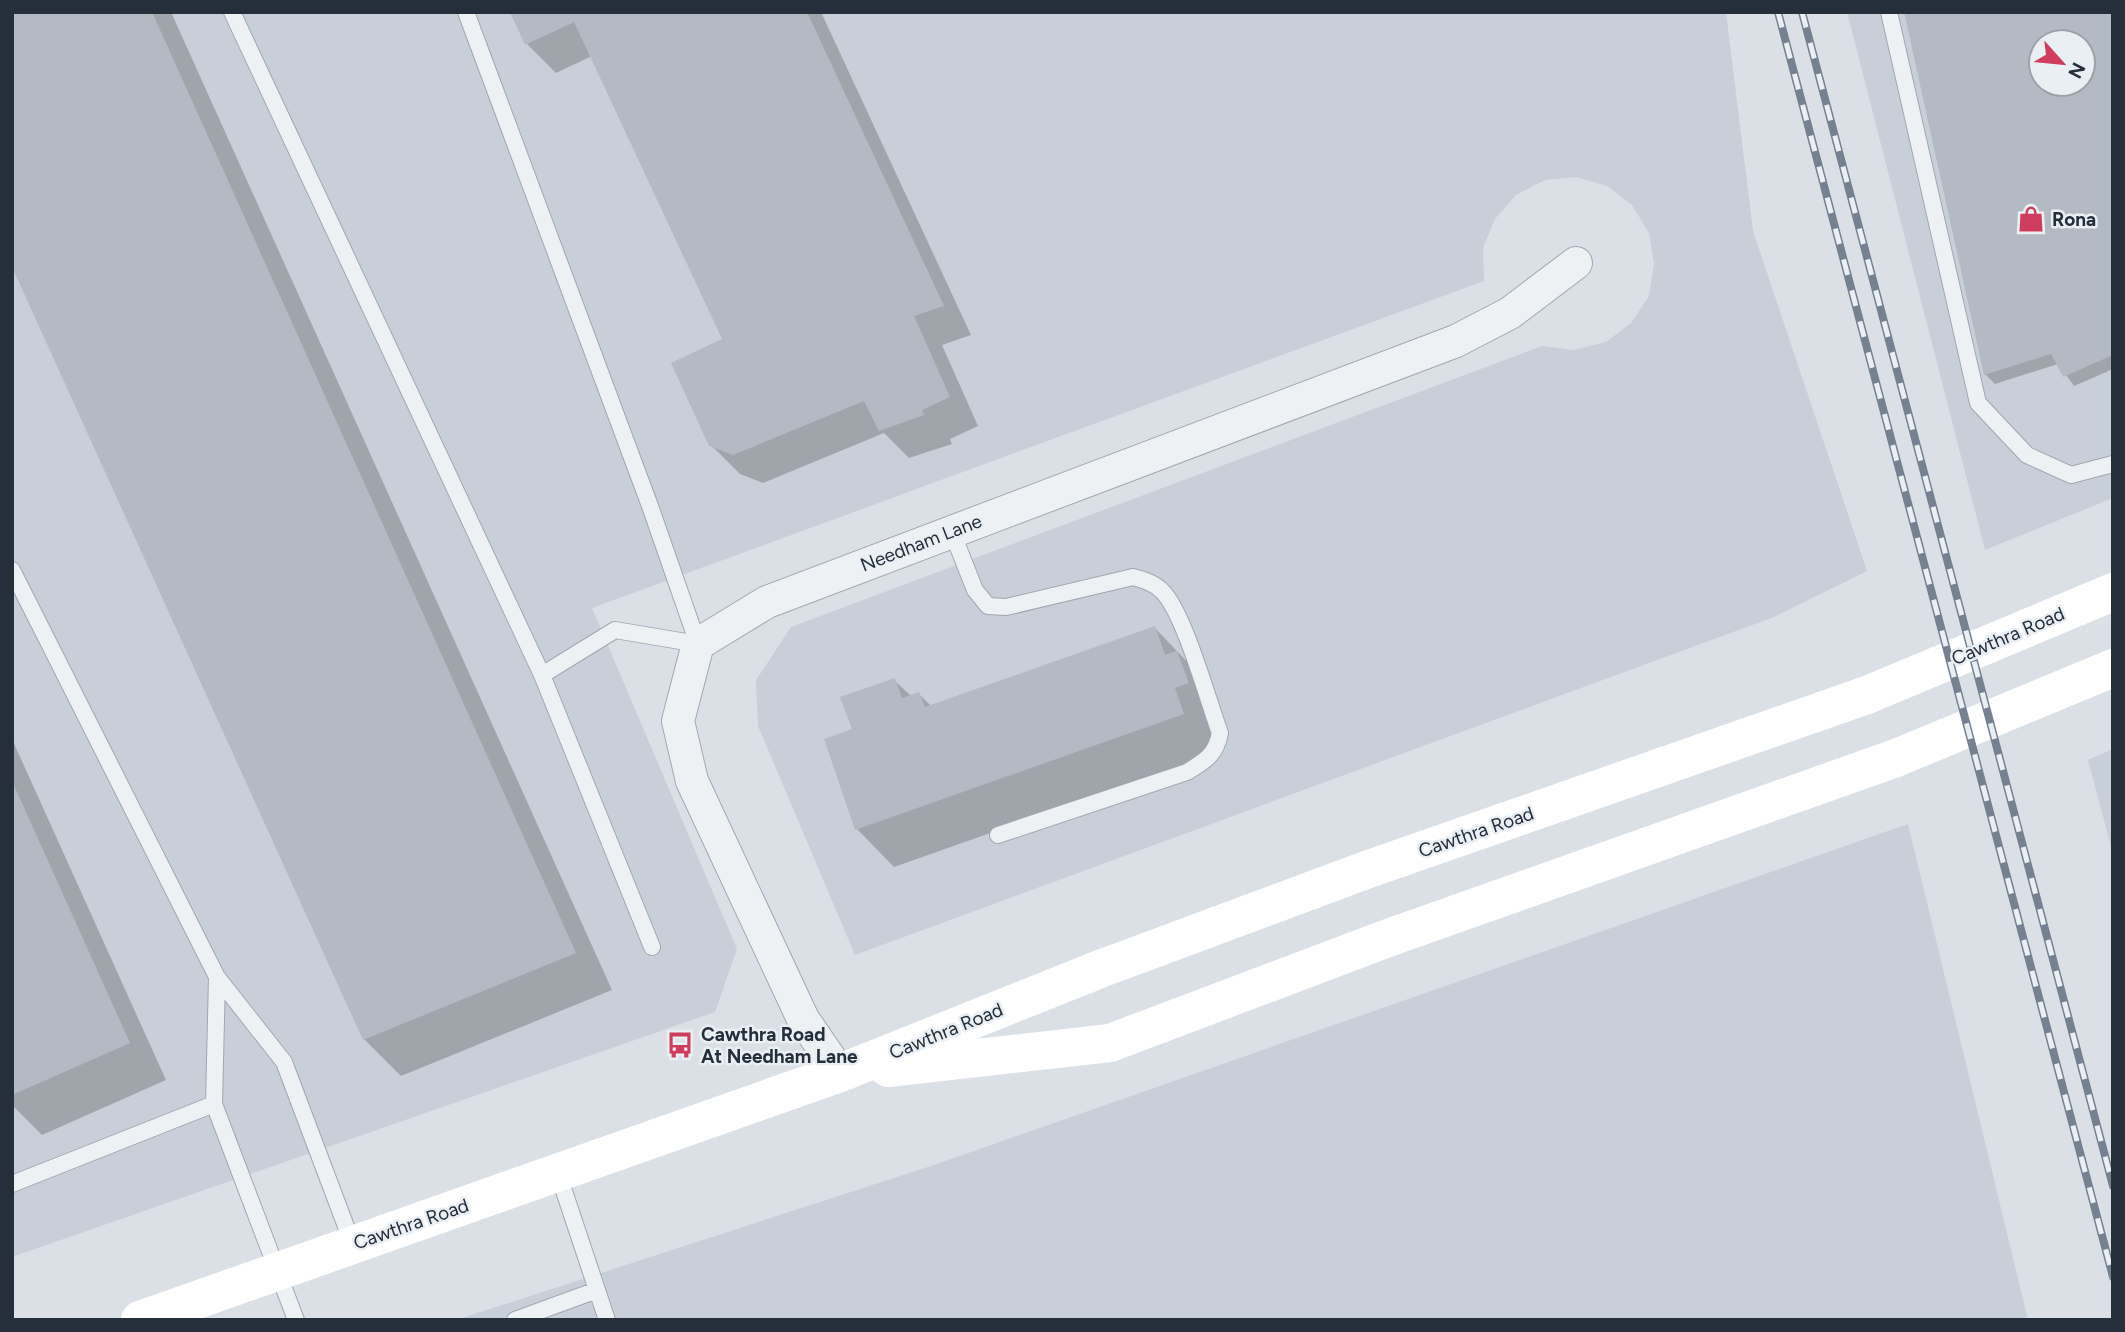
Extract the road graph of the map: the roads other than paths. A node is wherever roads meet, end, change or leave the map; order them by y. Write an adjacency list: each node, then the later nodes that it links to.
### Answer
1 (232, 12): 11 (lane)
2 (466, 12): 9 (lane)
3 (1889, 12): 5 (lane)
4 (1576, 263): 6 (street, Needham Lane)
5 (2113, 464)
6 (952, 532): 9 (street, Needham Lane); 12 (lane)
7 (12, 570): 14 (lane)
8 (2113, 592): 15 (main road, Cawthra Road)
9 (698, 644): 11 (lane); 15 (street)
10 (2113, 668): 15 (main road, Cawthra Road)
11 (542, 675): 13 (lane)
12 (998, 835)
13 (652, 947)
14 (218, 977): 16 (lane); 19 (lane)
15 (840, 1073): 17 (main road, Cawthra Road)
16 (214, 1104): 18 (lane); 20 (lane)
17 (558, 1172): 19 (main road, Cawthra Road); 21 (lane)
18 (12, 1184)
19 (353, 1245): 20 (main road, Cawthra Road)
20 (276, 1272): 22 (main road, Cawthra Road); 23 (lane)
21 (597, 1290): 24 (lane); 25 (lane)
22 (139, 1320)
23 (296, 1320)
24 (515, 1320)
25 (607, 1320)

